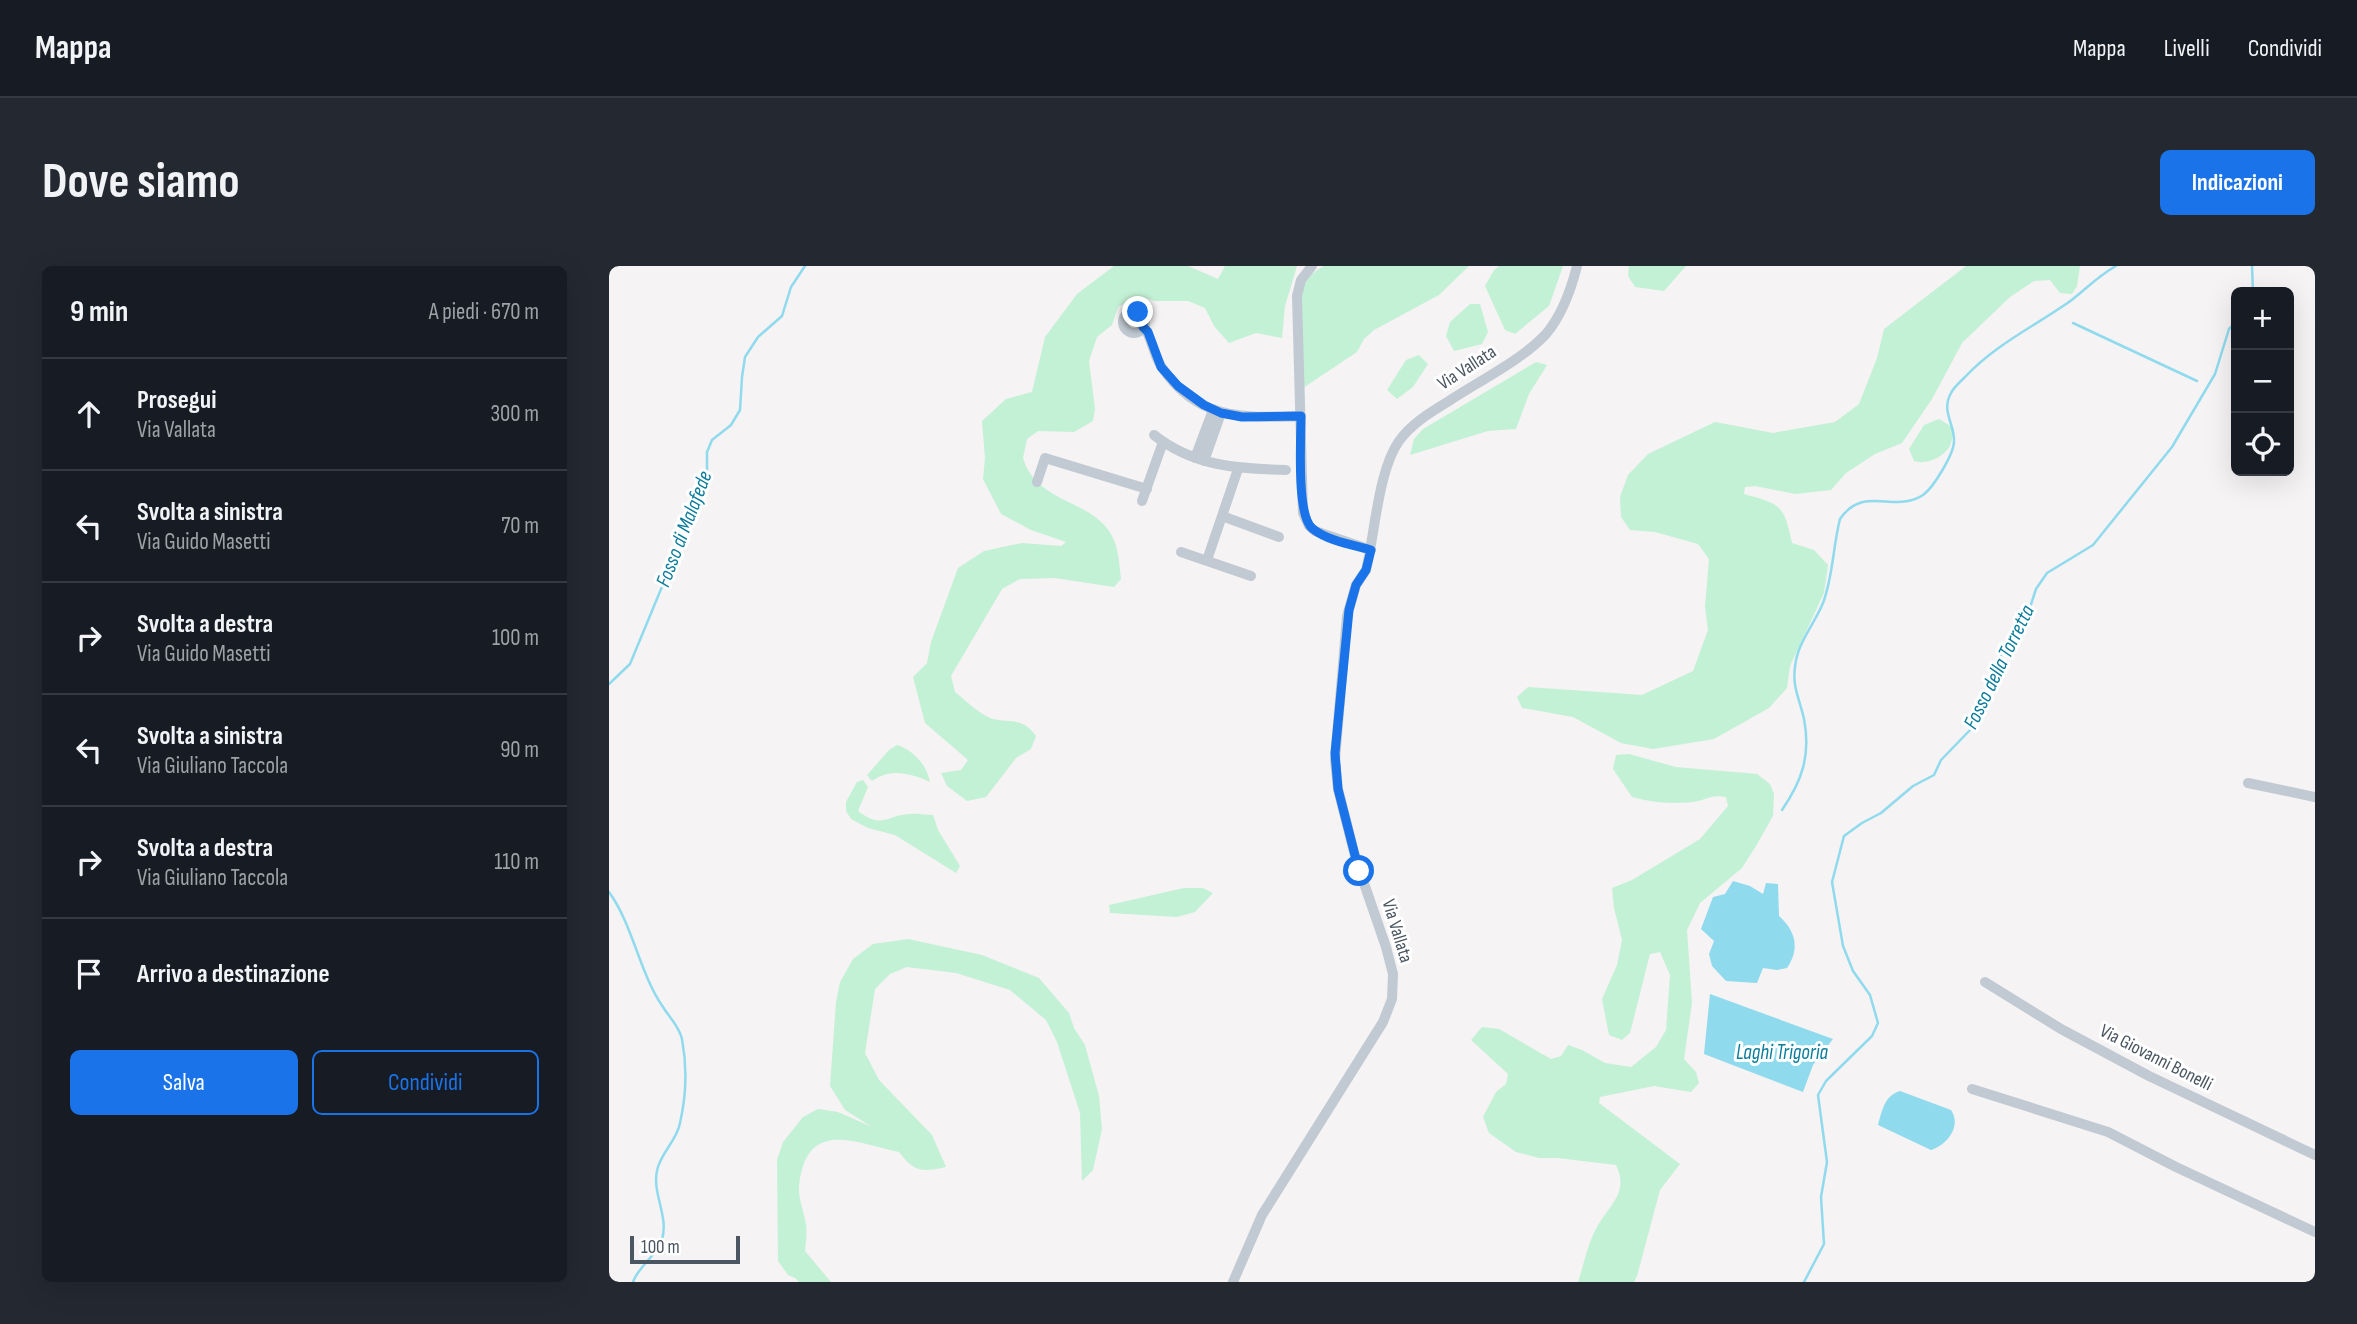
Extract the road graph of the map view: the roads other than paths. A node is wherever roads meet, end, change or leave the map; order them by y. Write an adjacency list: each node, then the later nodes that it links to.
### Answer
1 (1312, 266): 5 (street)
2 (1577, 266): 16 (street, Via Vallata)
3 (1143, 327): 4 (street)
4 (1217, 411): 5 (street); 8 (street)
5 (1301, 416): 16 (street)
6 (1154, 435): 7 (street)
7 (1163, 442): 8 (street); 12 (street)
8 (1200, 459): 9 (street)
9 (1238, 469): 10 (street); 14 (street)
10 (1286, 470)
11 (1037, 482): 12 (street)
12 (1147, 489): 13 (street)
13 (1142, 501)
14 (1222, 516): 15 (street); 18 (street)
15 (1279, 537)
16 (1371, 550): 26 (street, Via Vallata)
17 (1181, 552): 18 (street)
18 (1207, 560): 19 (street)
19 (1251, 576)
20 (2248, 783): 21 (street)
21 (2315, 797)
22 (1985, 982): 24 (street, Via Giovanni Bonelli)
23 (1972, 1088): 25 (street)
24 (2315, 1156)
25 (2315, 1232)
26 (1233, 1282)

